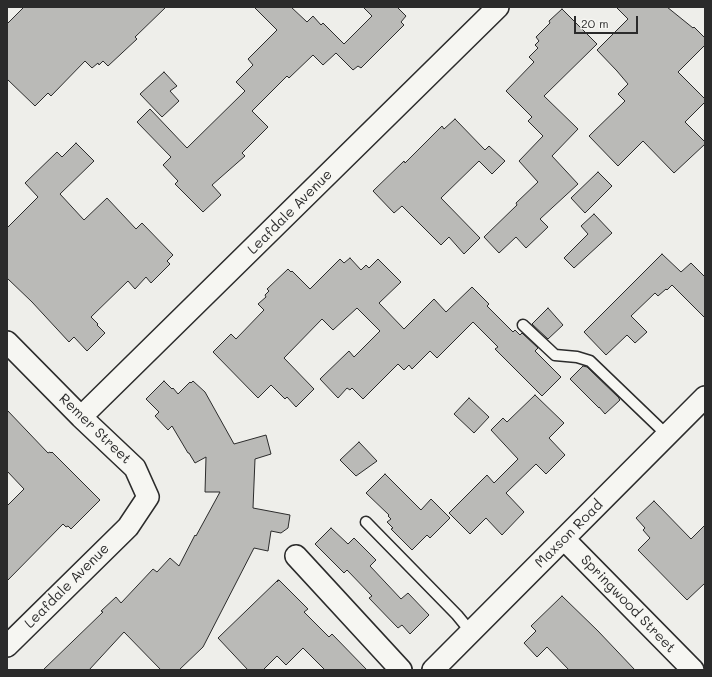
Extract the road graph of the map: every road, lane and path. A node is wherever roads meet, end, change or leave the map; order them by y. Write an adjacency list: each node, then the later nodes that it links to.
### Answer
1 (498, 7): 5 (street, Leafdale Avenue)
2 (523, 325): 6 (lane)
3 (7, 342): 5 (street, Remer Street)
4 (705, 398): 6 (street, Maxson Road)
5 (81, 417): 8 (street, Remer Street)
6 (667, 435): 9 (street, Maxson Road)
7 (366, 522): 11 (lane)
8 (128, 527): 12 (street, Leafdale Avenue)
9 (564, 539): 11 (street, Maxson Road); 15 (street, Springwood Street)
10 (296, 556): 13 (street)
11 (471, 632): 14 (street, Maxson Road)
12 (7, 646)
13 (401, 670)
14 (433, 670)
15 (693, 670)

